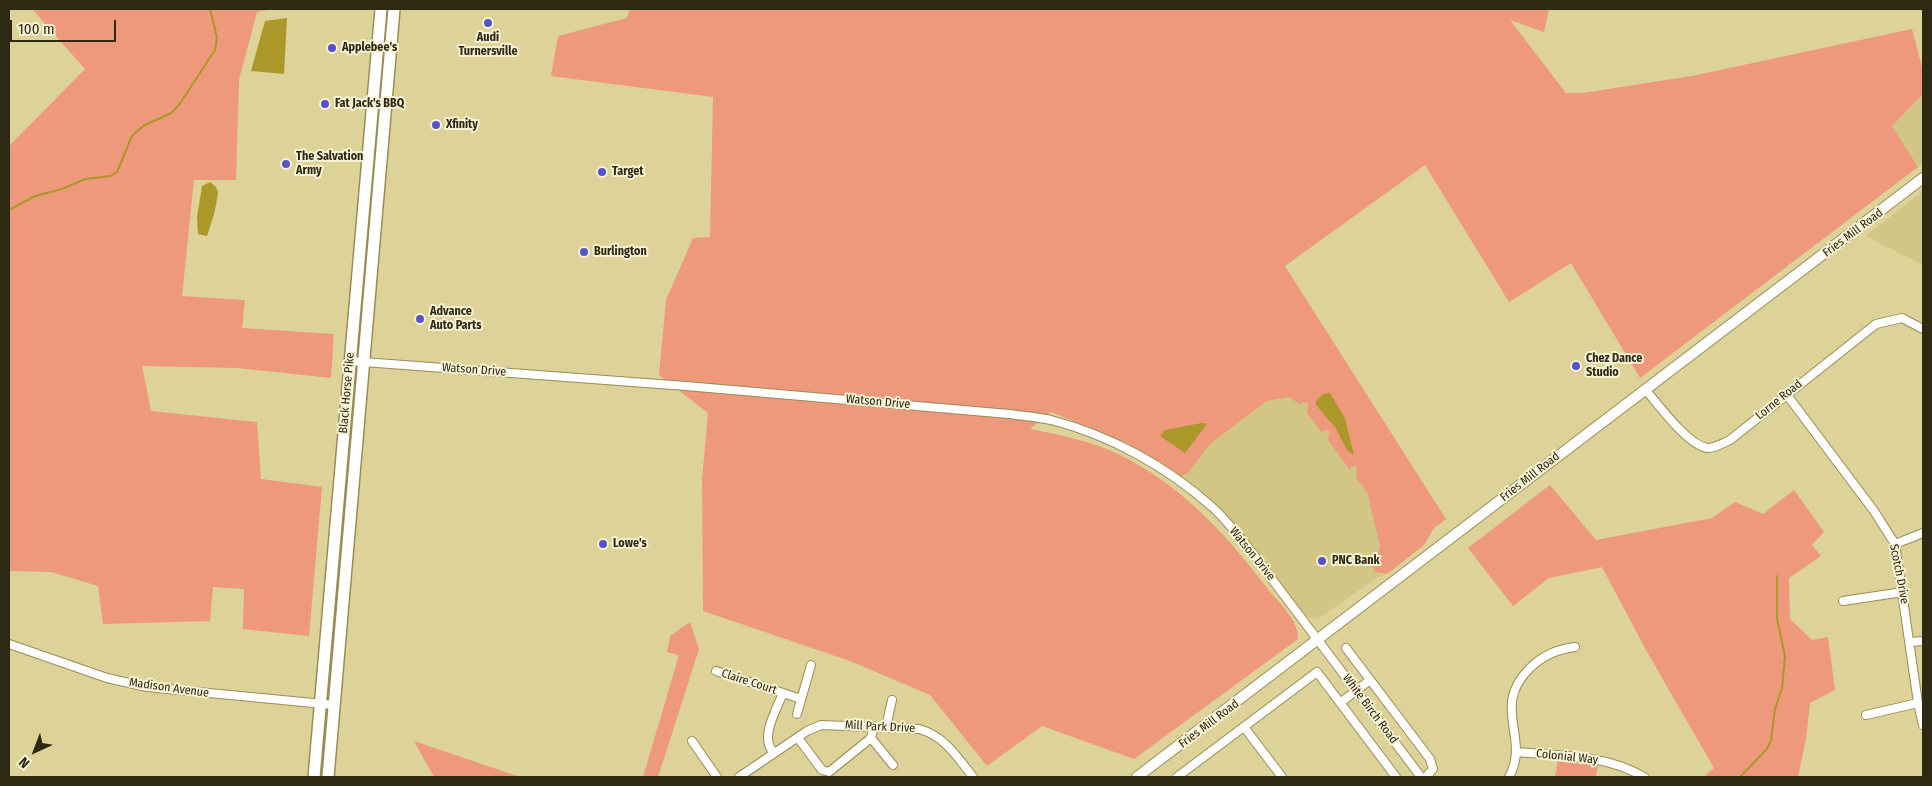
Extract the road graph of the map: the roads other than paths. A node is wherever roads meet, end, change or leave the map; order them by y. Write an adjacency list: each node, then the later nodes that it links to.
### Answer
1 (394, 9): 3 (highway, Black Horse Pike)
2 (381, 14): 3 (highway); 6 (highway, Black Horse Pike)
3 (390, 64): 7 (highway, Black Horse Pike)
4 (1923, 178): 8 (main road, Fries Mill Road)
5 (1923, 330): 9 (street, Lorne Road)
6 (350, 361): 7 (street, Watson Drive); 14 (highway, Black Horse Pike)
7 (364, 362): 15 (highway, Black Horse Pike); 16 (street, Watson Drive)
8 (1645, 389): 9 (street, Lorne Road); 16 (main road, Fries Mill Road)
9 (1787, 395): 11 (street, Scotch Drive)
10 (1923, 533): 11 (street)
11 (1895, 544): 12 (street, Scotch Drive)
12 (1903, 592): 13 (street); 18 (street, Scotch Drive)
13 (1843, 600)
14 (326, 627): 15 (street); 31 (highway, Black Horse Pike)
15 (339, 630): 32 (highway, Black Horse Pike)
16 (1318, 640): 25 (street, White Birch Road); 50 (main road, Fries Mill Road)
17 (1923, 641): 18 (street)
18 (1911, 642): 30 (street, Scotch Drive)
19 (9, 644): 31 (street, Madison Avenue)
20 (1575, 647): 42 (street)
21 (1346, 648): 24 (street)
22 (811, 665): 27 (street)
23 (716, 671): 26 (street, Claire Court)
24 (1370, 680): 25 (street); 55 (street)
25 (1356, 691): 29 (street); 54 (street, White Birch Road)
26 (783, 693): 27 (street, Claire Court); 43 (street, Claire Court)
27 (801, 699): 33 (street)
28 (892, 700): 37 (street)
29 (1340, 703): 38 (street); 53 (street)
30 (1918, 703): 34 (street); 35 (street, Scotch Drive)
31 (320, 704): 32 (street, Madison Avenue); 45 (highway, Black Horse Pike)
32 (334, 705): 46 (highway, Black Horse Pike)
33 (797, 714)
34 (1866, 715)
35 (1923, 725)
36 (874, 726): 37 (street, Mill Park Drive); 39 (street, Mill Park Drive); 40 (street)
37 (886, 727): 49 (street, Mill Park Drive)
38 (1244, 727): 51 (street); 52 (street)
39 (798, 738): 40 (street); 43 (street, Mill Park Drive)
40 (871, 738): 44 (street)
41 (692, 741): 47 (street)
42 (1516, 752): 56 (street); 57 (street, Colonial Way)
43 (774, 753): 48 (street, Mill Park Drive)
44 (893, 765)
45 (314, 777)
46 (328, 777)
47 (717, 777)
48 (739, 777)
49 (973, 777)
50 (1137, 777)
51 (1177, 777)
52 (1282, 777)
53 (1396, 777)
54 (1421, 777)
55 (1426, 777)
56 (1509, 777)
57 (1644, 777)

